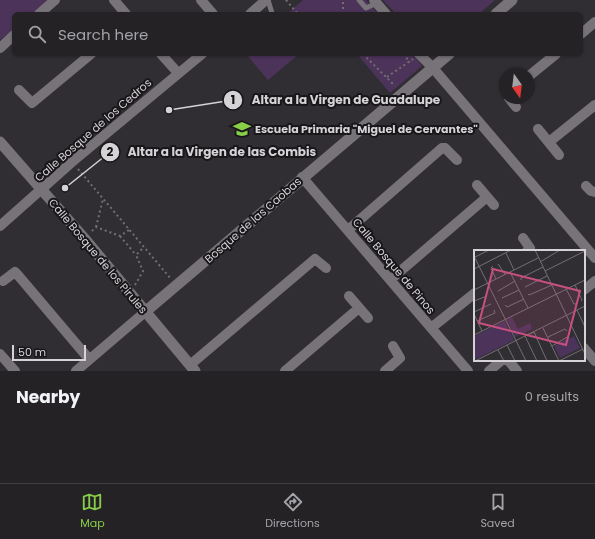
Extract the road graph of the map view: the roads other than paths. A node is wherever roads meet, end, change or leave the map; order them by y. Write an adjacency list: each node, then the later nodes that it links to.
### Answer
1 (55, 0): 8 (street)
2 (114, 0): 9 (street)
3 (202, 0): 10 (street)
4 (267, 0): 11 (street); 12 (lane)
5 (360, 0): 7 (lane)
6 (512, 0): 14 (street)
7 (376, 2): 13 (street)
8 (41, 12)
9 (124, 12)
10 (211, 12)
11 (252, 12)
12 (272, 12)
13 (384, 12)
14 (498, 12)
15 (595, 22): 16 (street)
16 (583, 32)
17 (12, 37): 18 (street)
18 (0, 48)
19 (89, 56): 28 (street)
20 (163, 56): 27 (street)
21 (199, 56): 27 (street, Calle Bosque de los Cedros)
22 (421, 56): 25 (street)
23 (448, 56): 25 (street, Bosque de las Caobas)
24 (554, 56): 26 (street)
25 (433, 68): 37 (street, Bosque de las Caobas); 48 (street)
26 (535, 71)
27 (178, 73): 40 (street, Calle Bosque de los Cedros)
28 (19, 90)
29 (514, 104): 31 (street)
30 (595, 105): 34 (street)
31 (516, 107)
32 (538, 129): 34 (street)
33 (0, 142): 40 (street, Calle Bosque de los Pirules)
34 (549, 142): 35 (street)
35 (559, 155)
36 (457, 160): 45 (street)
37 (302, 177): 45 (street, Calle Bosque de Pinos); 57 (street, Bosque de las Caobas)
38 (477, 185): 42 (street)
39 (586, 186): 41 (street)
40 (42, 190): 44 (street, Calle Bosque de los Cedros); 57 (street, Calle Bosque de los Pirules)
41 (595, 192)
42 (487, 197): 43 (street); 50 (street)
43 (494, 205)
44 (0, 226)
45 (348, 230): 50 (street, Calle Bosque de Pinos)
46 (523, 238): 47 (street)
47 (528, 250)
48 (595, 258)
49 (326, 268): 67 (street)
50 (390, 280): 59 (street, Calle Bosque de Pinos)
51 (3, 281): 63 (street)
52 (595, 281): 53 (street)
53 (585, 289)
54 (474, 294): 59 (street)
55 (349, 296): 56 (street)
56 (359, 308): 58 (street); 70 (street)
57 (145, 312): 63 (street, Bosque de las Caobas); 67 (street, Calle Bosque de los Pirules)
58 (368, 318)
59 (431, 328): 72 (street, Calle Bosque de Pinos)
60 (393, 346): 71 (street)
61 (585, 349): 66 (street)
62 (0, 354): 68 (street)
63 (89, 359): 69 (street, Bosque de las Caobas)
64 (501, 361): 73 (street)
65 (509, 361): 74 (street)
66 (595, 361)
67 (192, 368)
68 (15, 371)
69 (76, 371)
70 (285, 371)
71 (385, 371)
72 (468, 371)
73 (489, 371)
74 (517, 371)

